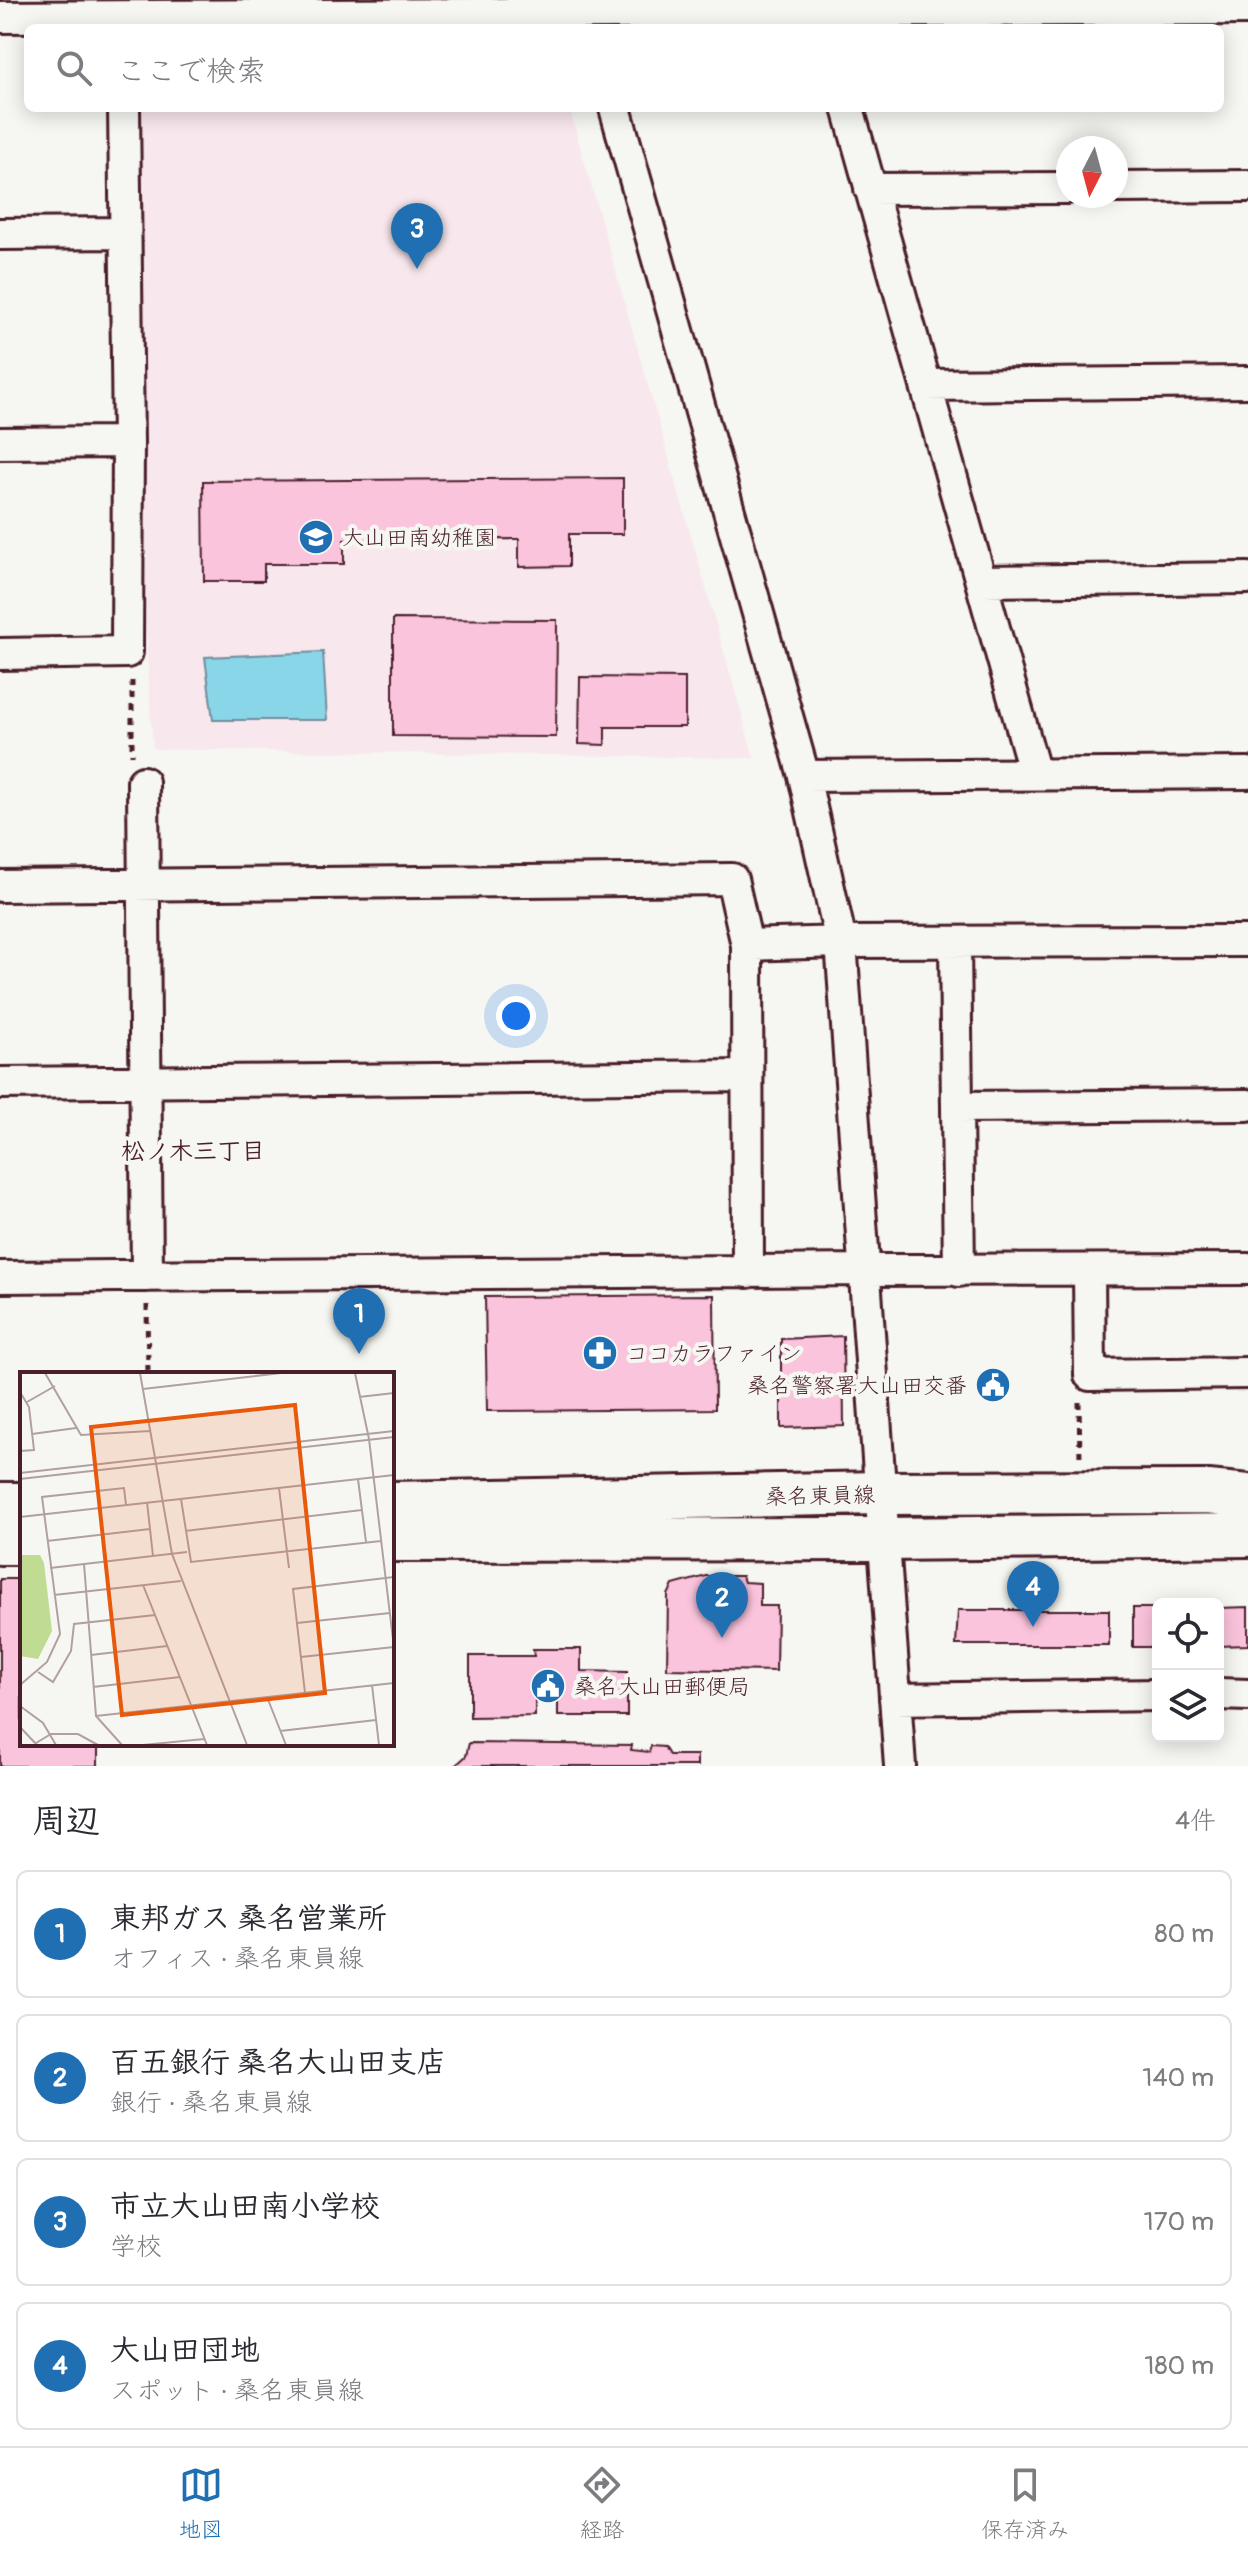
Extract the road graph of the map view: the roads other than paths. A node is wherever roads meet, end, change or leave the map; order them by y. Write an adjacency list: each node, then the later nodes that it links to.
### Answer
1 (353, 7): 3 (street); 6 (street)
2 (1248, 9): 4 (street)
3 (588, 13): 4 (street)
4 (822, 13)
5 (0, 17): 6 (street)
6 (123, 22)
7 (124, 112): 14 (street)
8 (616, 112): 26 (street)
9 (849, 112): 13 (street)
10 (1248, 186): 11 (street)
11 (1128, 187)
12 (1056, 188): 13 (street)
13 (870, 189): 17 (street)
14 (124, 233): 15 (street); 18 (street)
15 (0, 234)
16 (1248, 382): 17 (street)
17 (926, 385): 21 (street)
18 (128, 442): 19 (street); 22 (street)
19 (0, 443)
20 (1248, 578): 21 (street)
21 (982, 581): 25 (street)
22 (0, 654)
23 (137, 769): 27 (street)
24 (1248, 773): 25 (street)
25 (1035, 774): 26 (street)
26 (804, 776): 30 (street)
27 (143, 885): 28 (street); 32 (street); 35 (street)
28 (0, 886)
29 (1248, 941): 31 (street)
30 (841, 942): 31 (street); 32 (street); 39 (street)
31 (955, 944): 37 (street)
32 (747, 945): 33 (street)
33 (747, 1076): 35 (street); 42 (street)
34 (0, 1083): 35 (street)
35 (145, 1083): 43 (street)
36 (1248, 1105): 37 (street)
37 (957, 1107): 40 (street)
38 (1248, 1269): 41 (street)
39 (864, 1270): 40 (street); 42 (street); 46 (street)
40 (959, 1271): 41 (street)
41 (1089, 1271): 45 (street)
42 (748, 1272): 43 (street)
43 (147, 1276): 44 (street)
44 (0, 1277)
45 (1248, 1373)
46 (880, 1493): 47 (main road, 桑名東員線); 48 (main road, 桑名東員線); 50 (street)
47 (1248, 1496)
48 (394, 1503)
49 (1248, 1535): 50 (main road, 桑名東員線)
50 (884, 1539): 51 (main road, 桑名東員線); 55 (street)
51 (394, 1540)
52 (1224, 1694): 54 (street)
53 (1152, 1695): 55 (street)
54 (1248, 1695)
55 (895, 1699): 56 (street)
56 (900, 1766)

